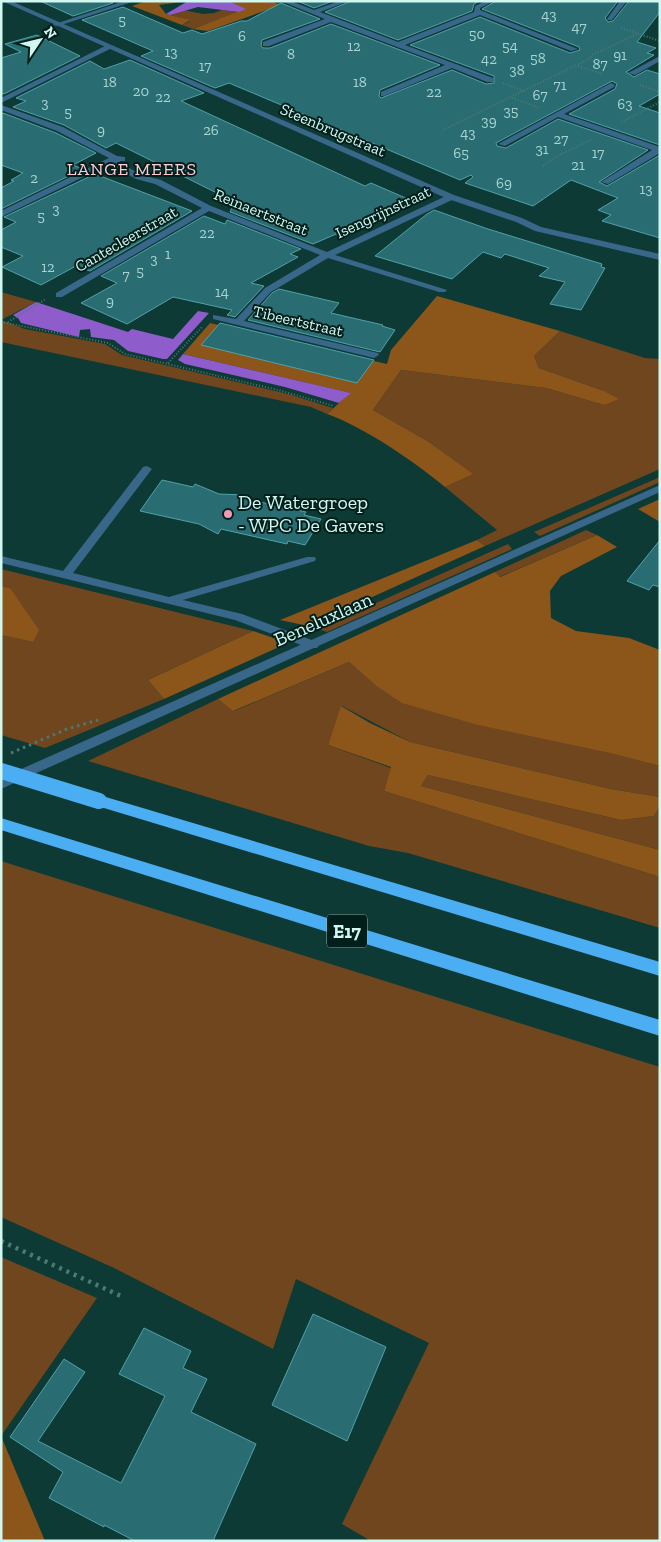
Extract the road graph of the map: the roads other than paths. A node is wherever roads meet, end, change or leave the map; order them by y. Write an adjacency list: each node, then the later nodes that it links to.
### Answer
1 (5, 1): 11 (street, Steenbrugstraat)
2 (132, 1): 11 (street)
3 (284, 1): 7 (street)
4 (346, 1): 7 (street)
5 (491, 1): 8 (street)
6 (624, 1): 10 (street)
7 (315, 12): 9 (street)
8 (481, 12): 13 (street); 15 (street)
9 (332, 19): 12 (street); 13 (street)
10 (610, 19)
11 (56, 25): 14 (street, Steenbrugstraat)
12 (266, 44)
13 (400, 44): 17 (street)
14 (110, 47): 22 (street); 29 (street, Steenbrugstraat)
15 (574, 49)
16 (657, 61): 18 (street)
17 (452, 65): 19 (street); 21 (street)
18 (632, 73)
19 (490, 80)
20 (611, 85): 24 (street)
21 (384, 94)
22 (1, 100)
23 (1, 107): 27 (street, Reinaertstraat)
24 (556, 114): 25 (street); 26 (street)
25 (502, 144)
26 (659, 150): 28 (street)
27 (115, 158): 30 (street, Reinaertstraat); 31 (street)
28 (605, 182)
29 (452, 197): 32 (street, Isengrijnstraat); 33 (street, Steenbrugstraat)
30 (208, 208): 32 (street, Reinaertstraat); 35 (street, Cantecleerstraat)
31 (1, 214)
32 (327, 255): 34 (street, Isengrijnstraat); 37 (street, Isengrijnstraat)
33 (660, 257)
34 (442, 290)
35 (60, 296)
36 (216, 318): 37 (street, Tibeertstraat)
37 (238, 322): 38 (street, Tibeertstraat)
38 (374, 355)
39 (147, 469): 43 (lane)
40 (660, 488): 45 (street, Beneluxlaan)
41 (1, 559): 43 (lane)
42 (311, 559): 44 (lane)
43 (66, 575): 44 (lane)
44 (170, 600): 45 (lane)
45 (313, 645): 47 (street, Beneluxlaan)
46 (1, 771): 49 (highway, bridge)
47 (1, 784)
48 (1, 824): 50 (highway, E17)
49 (660, 969)
50 (660, 1028)

